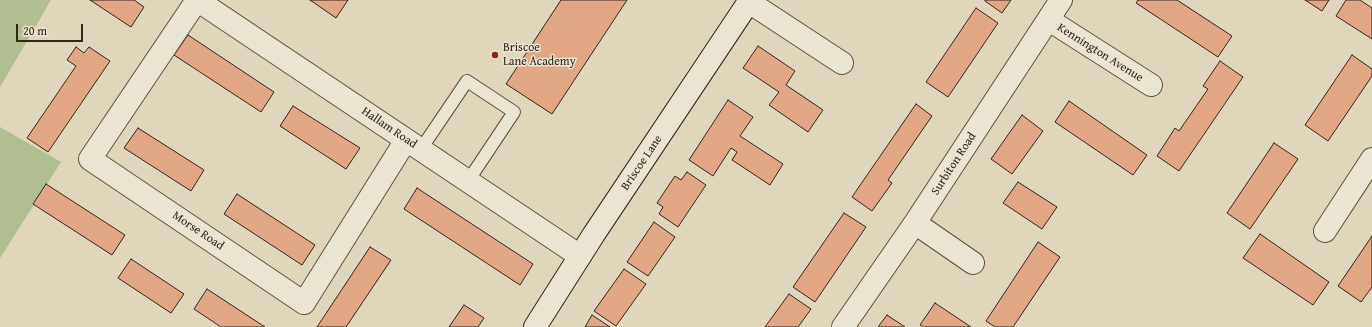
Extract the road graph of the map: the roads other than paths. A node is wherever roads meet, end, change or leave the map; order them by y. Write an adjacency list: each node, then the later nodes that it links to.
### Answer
1 (197, 0): 7 (street, Hallam Road); 7 (street, Morse Road)
2 (1061, 0): 4 (street, Surbiton Road)
3 (750, 1): 5 (street); 12 (street, Briscoe Lane)
4 (1049, 20): 6 (street, Kennington Avenue); 10 (street, Surbiton Road)
5 (842, 63)
6 (1151, 85)
7 (414, 144): 9 (street, Hallam Road); 9 (lane)
8 (1372, 159): 11 (street)
9 (468, 180): 12 (street, Hallam Road)
10 (915, 223): 13 (street); 15 (street, Surbiton Road)
11 (1325, 231)
12 (580, 256): 14 (street, Briscoe Lane)
13 (973, 263)
14 (535, 327)
15 (843, 327)

